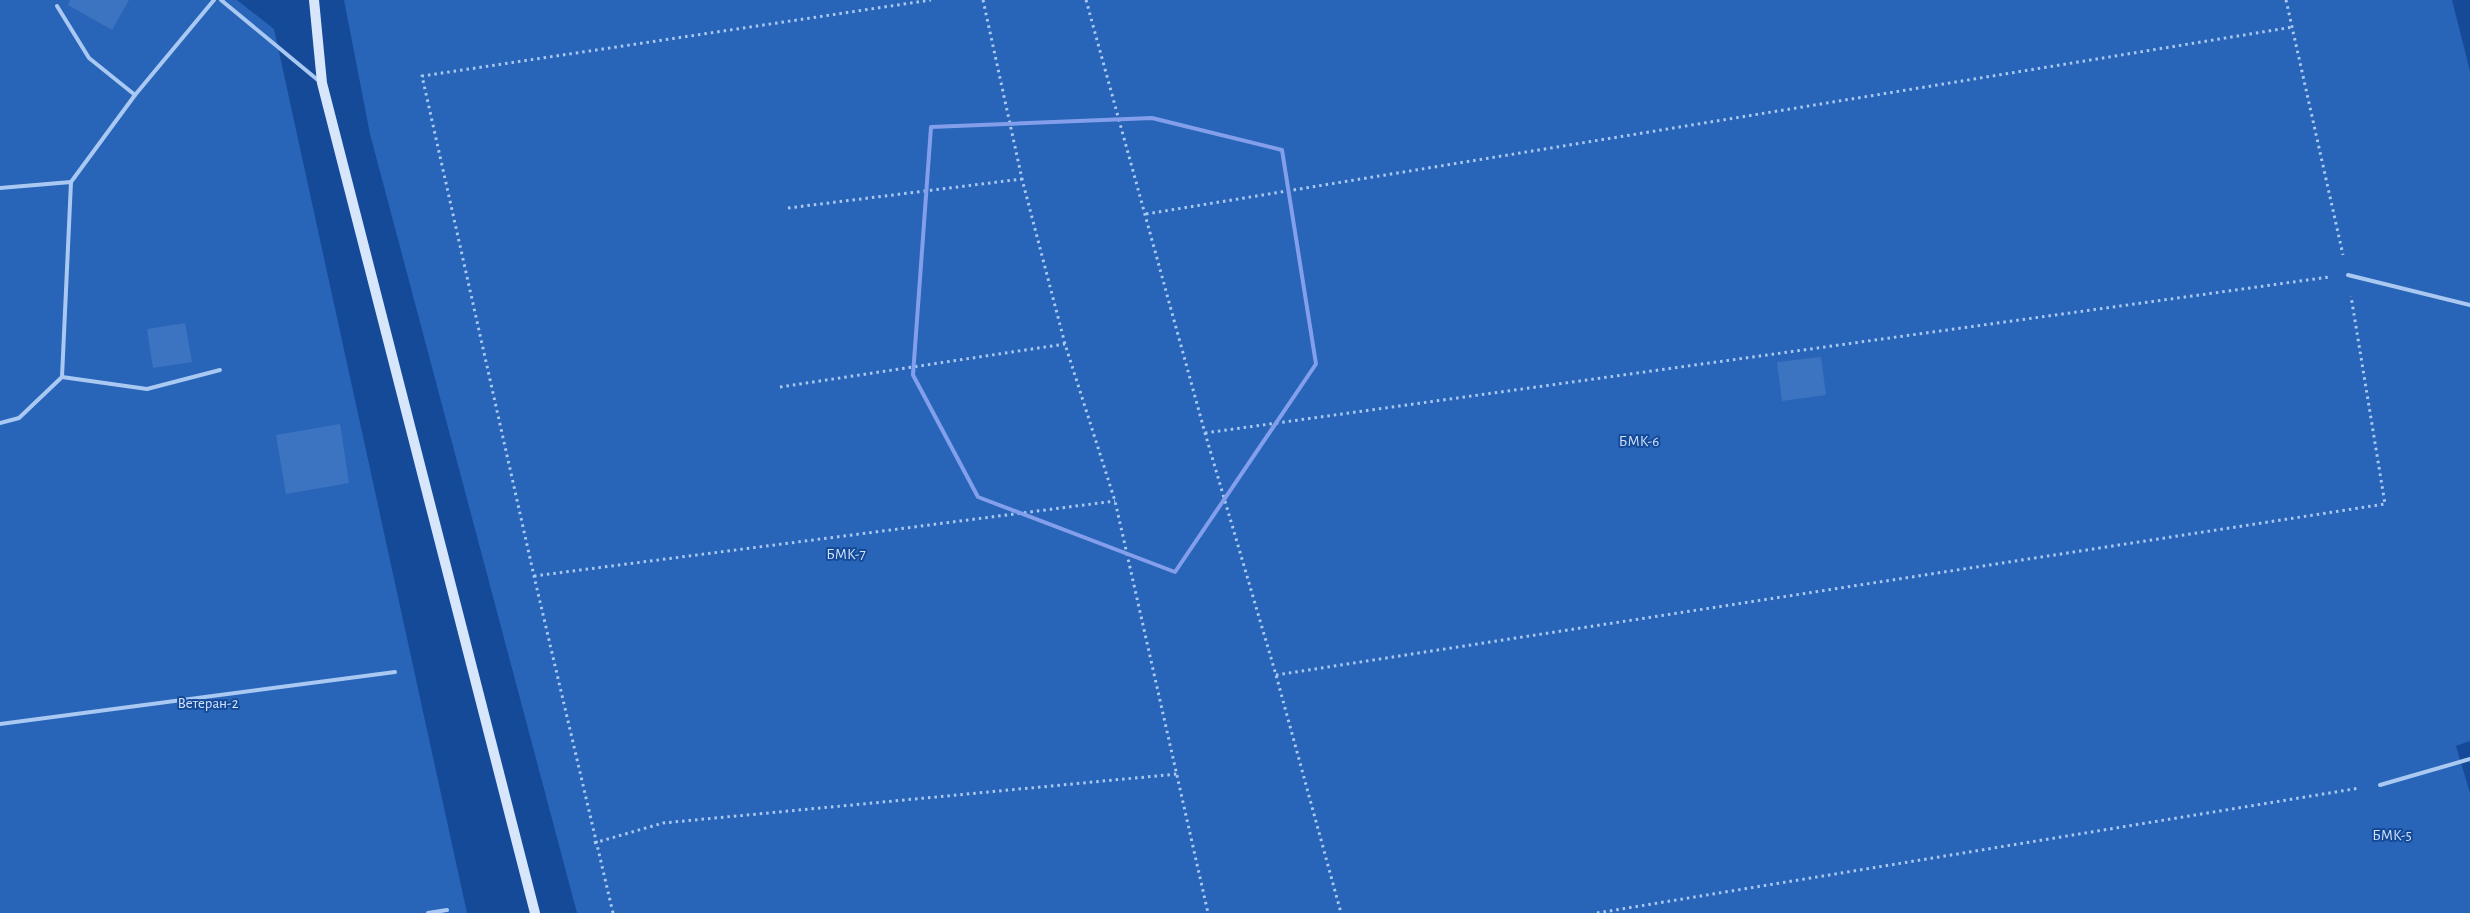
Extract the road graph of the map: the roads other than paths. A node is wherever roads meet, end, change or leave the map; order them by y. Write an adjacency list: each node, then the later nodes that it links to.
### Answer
1 (214, 0): 6 (lane)
2 (221, 0): 5 (lane)
3 (314, 0): 5 (main road)
4 (57, 6): 6 (lane)
5 (322, 83): 20 (main road)
6 (135, 96): 7 (lane)
7 (71, 182): 8 (lane); 12 (lane)
8 (0, 188)
9 (2348, 275): 10 (lane)
10 (2470, 305)
11 (220, 370): 12 (lane)
12 (62, 377): 13 (lane)
13 (0, 424)
14 (395, 672): 15 (lane)
15 (0, 724)
16 (2470, 759): 17 (lane)
17 (2380, 785)
18 (447, 910): 19 (lane)
19 (428, 913)
20 (535, 913)

